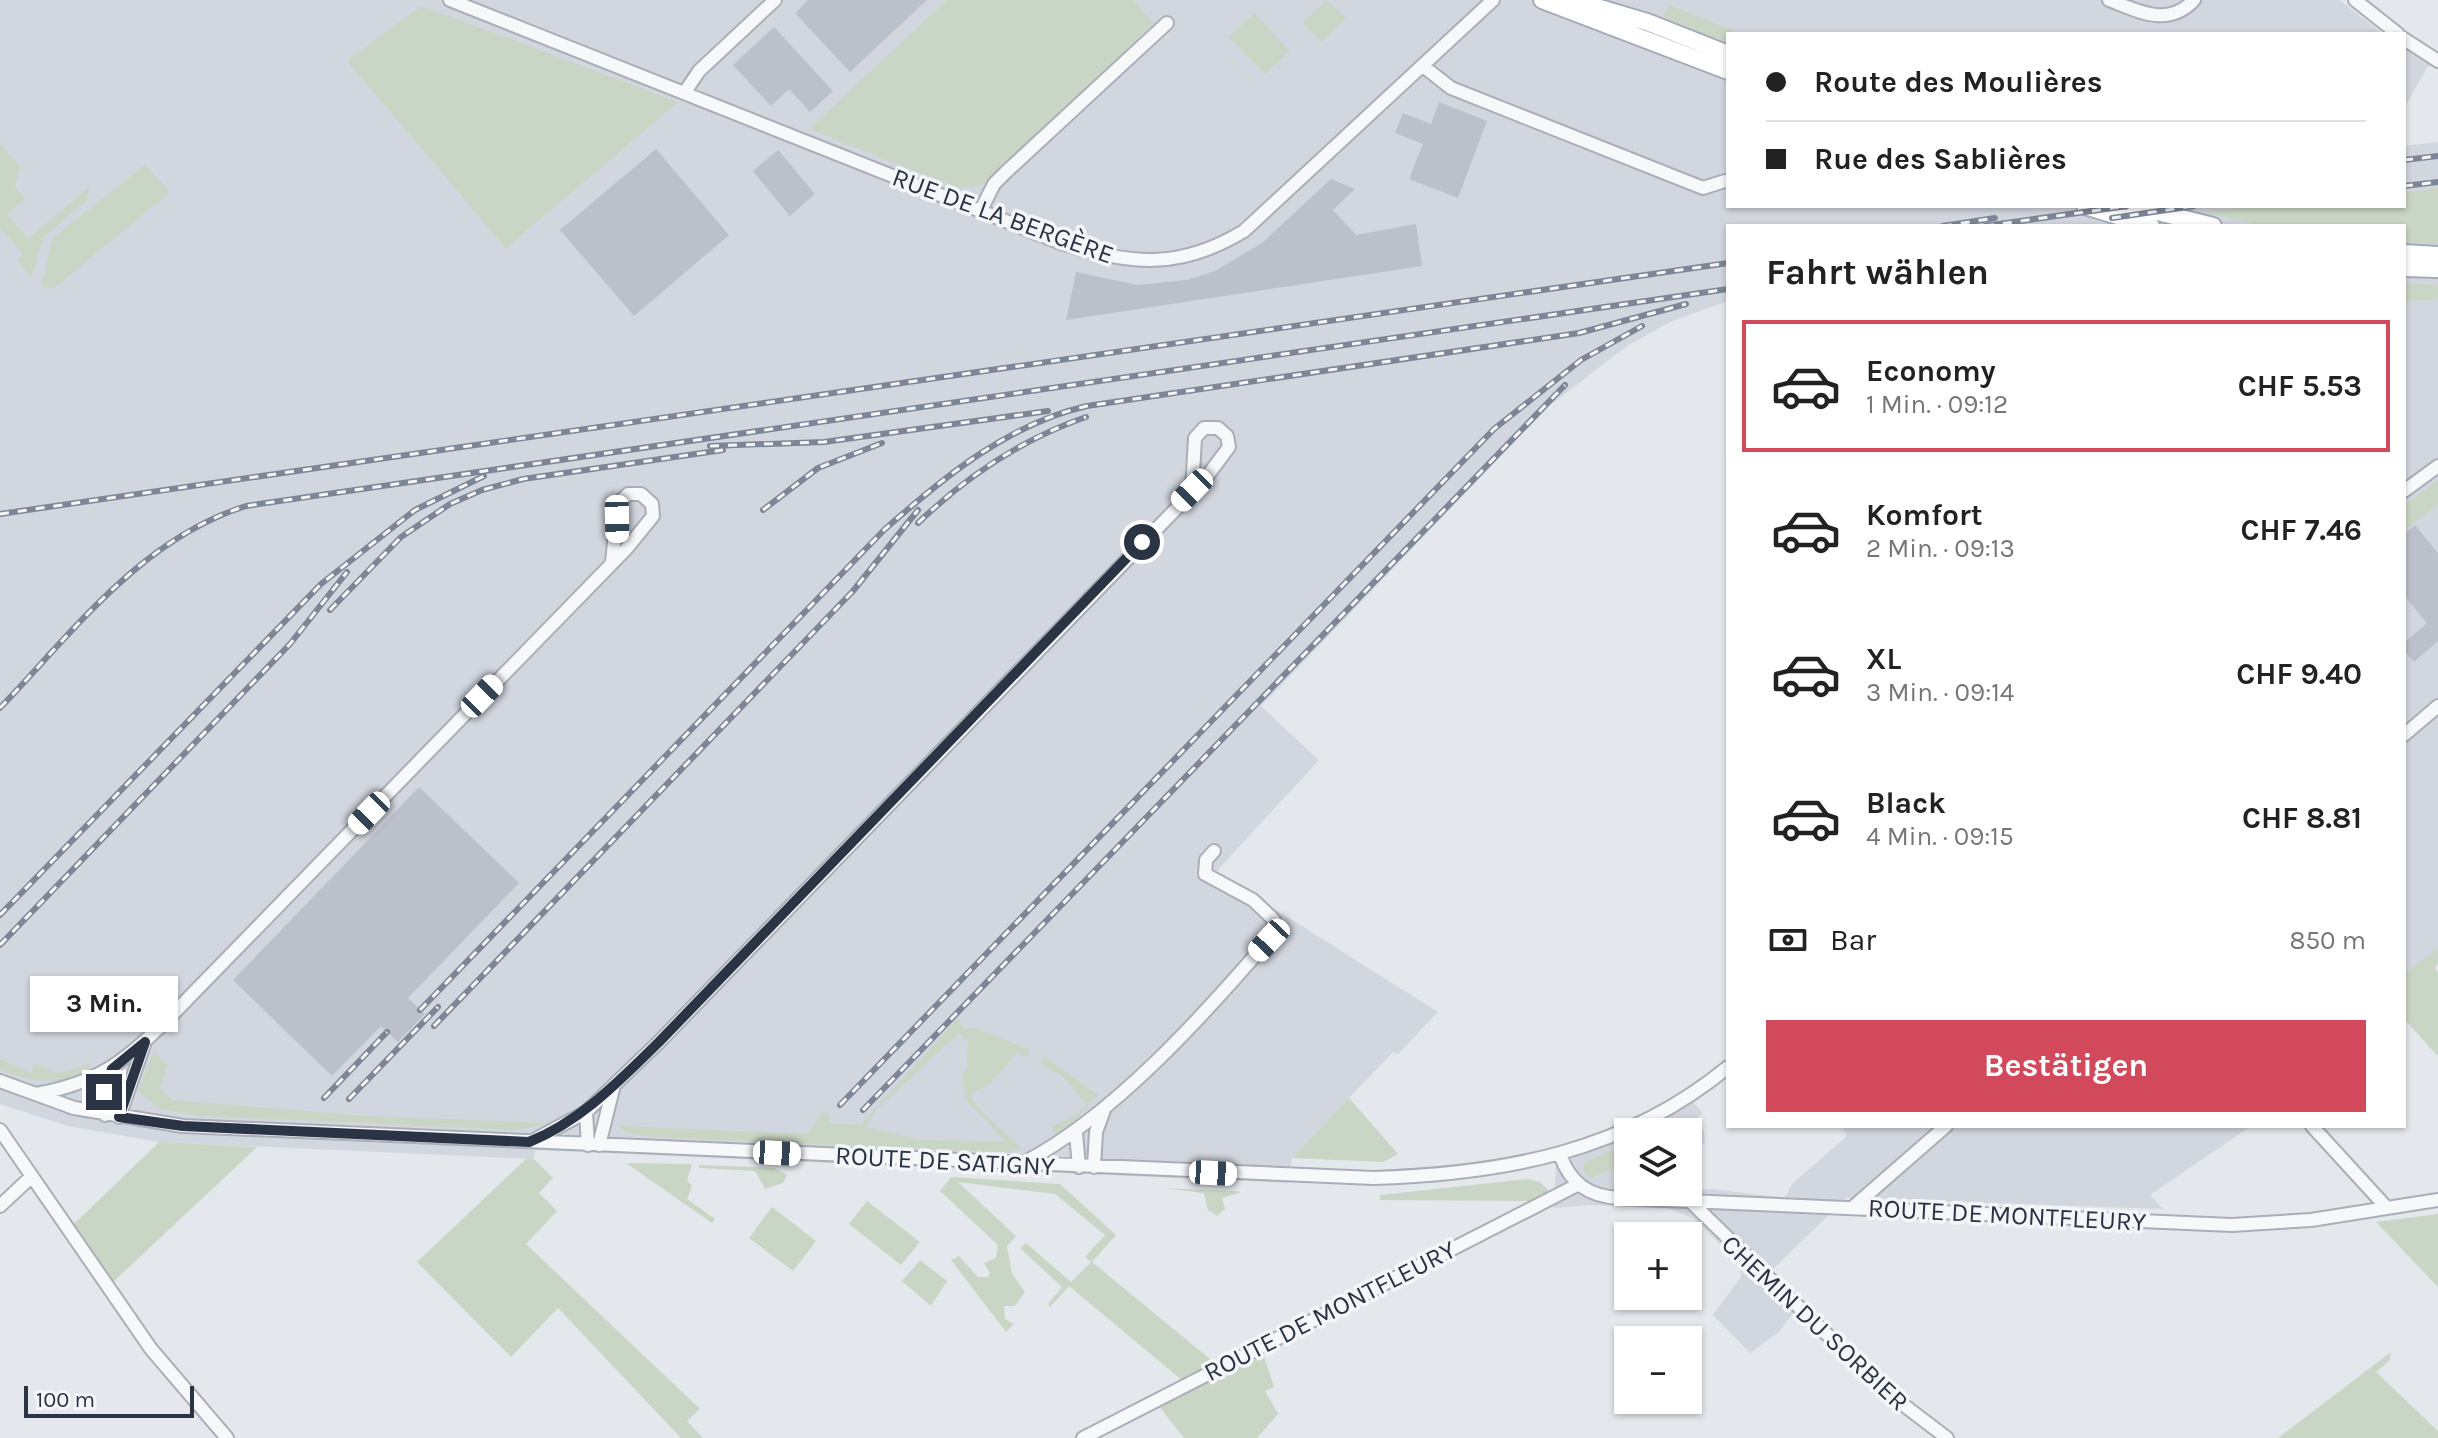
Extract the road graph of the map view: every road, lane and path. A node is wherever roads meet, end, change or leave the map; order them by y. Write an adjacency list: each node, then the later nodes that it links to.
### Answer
1 (450, 0): 16 (street, RUE DE LA BERGÈRE)
2 (775, 0): 16 (street)
3 (1493, 0): 14 (street, RUE DE LA BERGÈRE)
4 (1542, 0): 15 (main road)
5 (1573, 0): 12 (main road)
6 (2109, 0): 7 (street)
7 (2194, 0)
8 (2355, 0): 10 (street)
9 (1167, 23): 20 (street)
10 (2395, 32)
11 (2406, 40): 13 (street)
12 (1726, 53)
13 (2438, 61)
14 (1423, 66): 17 (street); 20 (street, RUE DE LA BERGÈRE)
15 (1726, 70)
16 (685, 92): 20 (street, RUE DE LA BERGÈRE)
17 (1725, 181)
18 (2092, 208): 21 (main road)
19 (2142, 208): 22 (main road)
20 (981, 210)
21 (2144, 224)
22 (2205, 224)
23 (2406, 253): 24 (main road)
24 (2438, 255)
25 (2406, 268): 26 (main road)
26 (2438, 269)
27 (2438, 466): 29 (street)
28 (1192, 490): 28 (street); 38 (street)
29 (2406, 490)
30 (612, 562): 30 (street); 34 (street)
31 (2438, 706): 32 (street)
32 (2406, 733)
33 (1214, 851): 40 (street)
34 (145, 1042): 36 (street); 43 (street)
35 (1726, 1068): 50 (street, ROUTE DE SATIGNY)
36 (112, 1069): 39 (street); 42 (street)
37 (0, 1081): 39 (street, ROUTE DE SATIGNY)
38 (614, 1085): 41 (street); 49 (street)
39 (33, 1094): 42 (street, ROUTE DE SATIGNY)
40 (1105, 1107): 47 (street); 53 (street)
41 (586, 1112): 48 (street); 49 (street)
42 (105, 1115): 43 (street, ROUTE DE SATIGNY)
43 (119, 1117): 48 (street, ROUTE DE SATIGNY)
44 (1944, 1128): 61 (street)
45 (2314, 1128): 62 (street)
46 (0, 1130): 54 (street)
47 (1076, 1133): 51 (street); 52 (street)
48 (529, 1142): 49 (street, ROUTE DE SATIGNY)
49 (594, 1145): 51 (street, ROUTE DE SATIGNY)
50 (1560, 1155): 53 (street, ROUTE DE SATIGNY); 55 (street)
51 (1020, 1164): 52 (street, ROUTE DE SATIGNY)
52 (1079, 1167): 53 (street, ROUTE DE SATIGNY)
53 (1094, 1167)
54 (32, 1176): 59 (street); 63 (street)
55 (1577, 1185): 56 (street, ROUTE DE MONTFLEURY); 64 (street, ROUTE DE MONTFLEURY)
56 (1614, 1197)
57 (2438, 1200): 62 (street, ROUTE DE MONTFLEURY)
58 (1702, 1202): 61 (street, ROUTE DE MONTFLEURY)
59 (0, 1206)
60 (1695, 1206): 65 (street, CHEMIN DU SORBIER)
61 (1852, 1208): 62 (street, ROUTE DE MONTFLEURY)
62 (2387, 1208)
63 (227, 1438)
64 (1083, 1438)
65 (1947, 1438)

